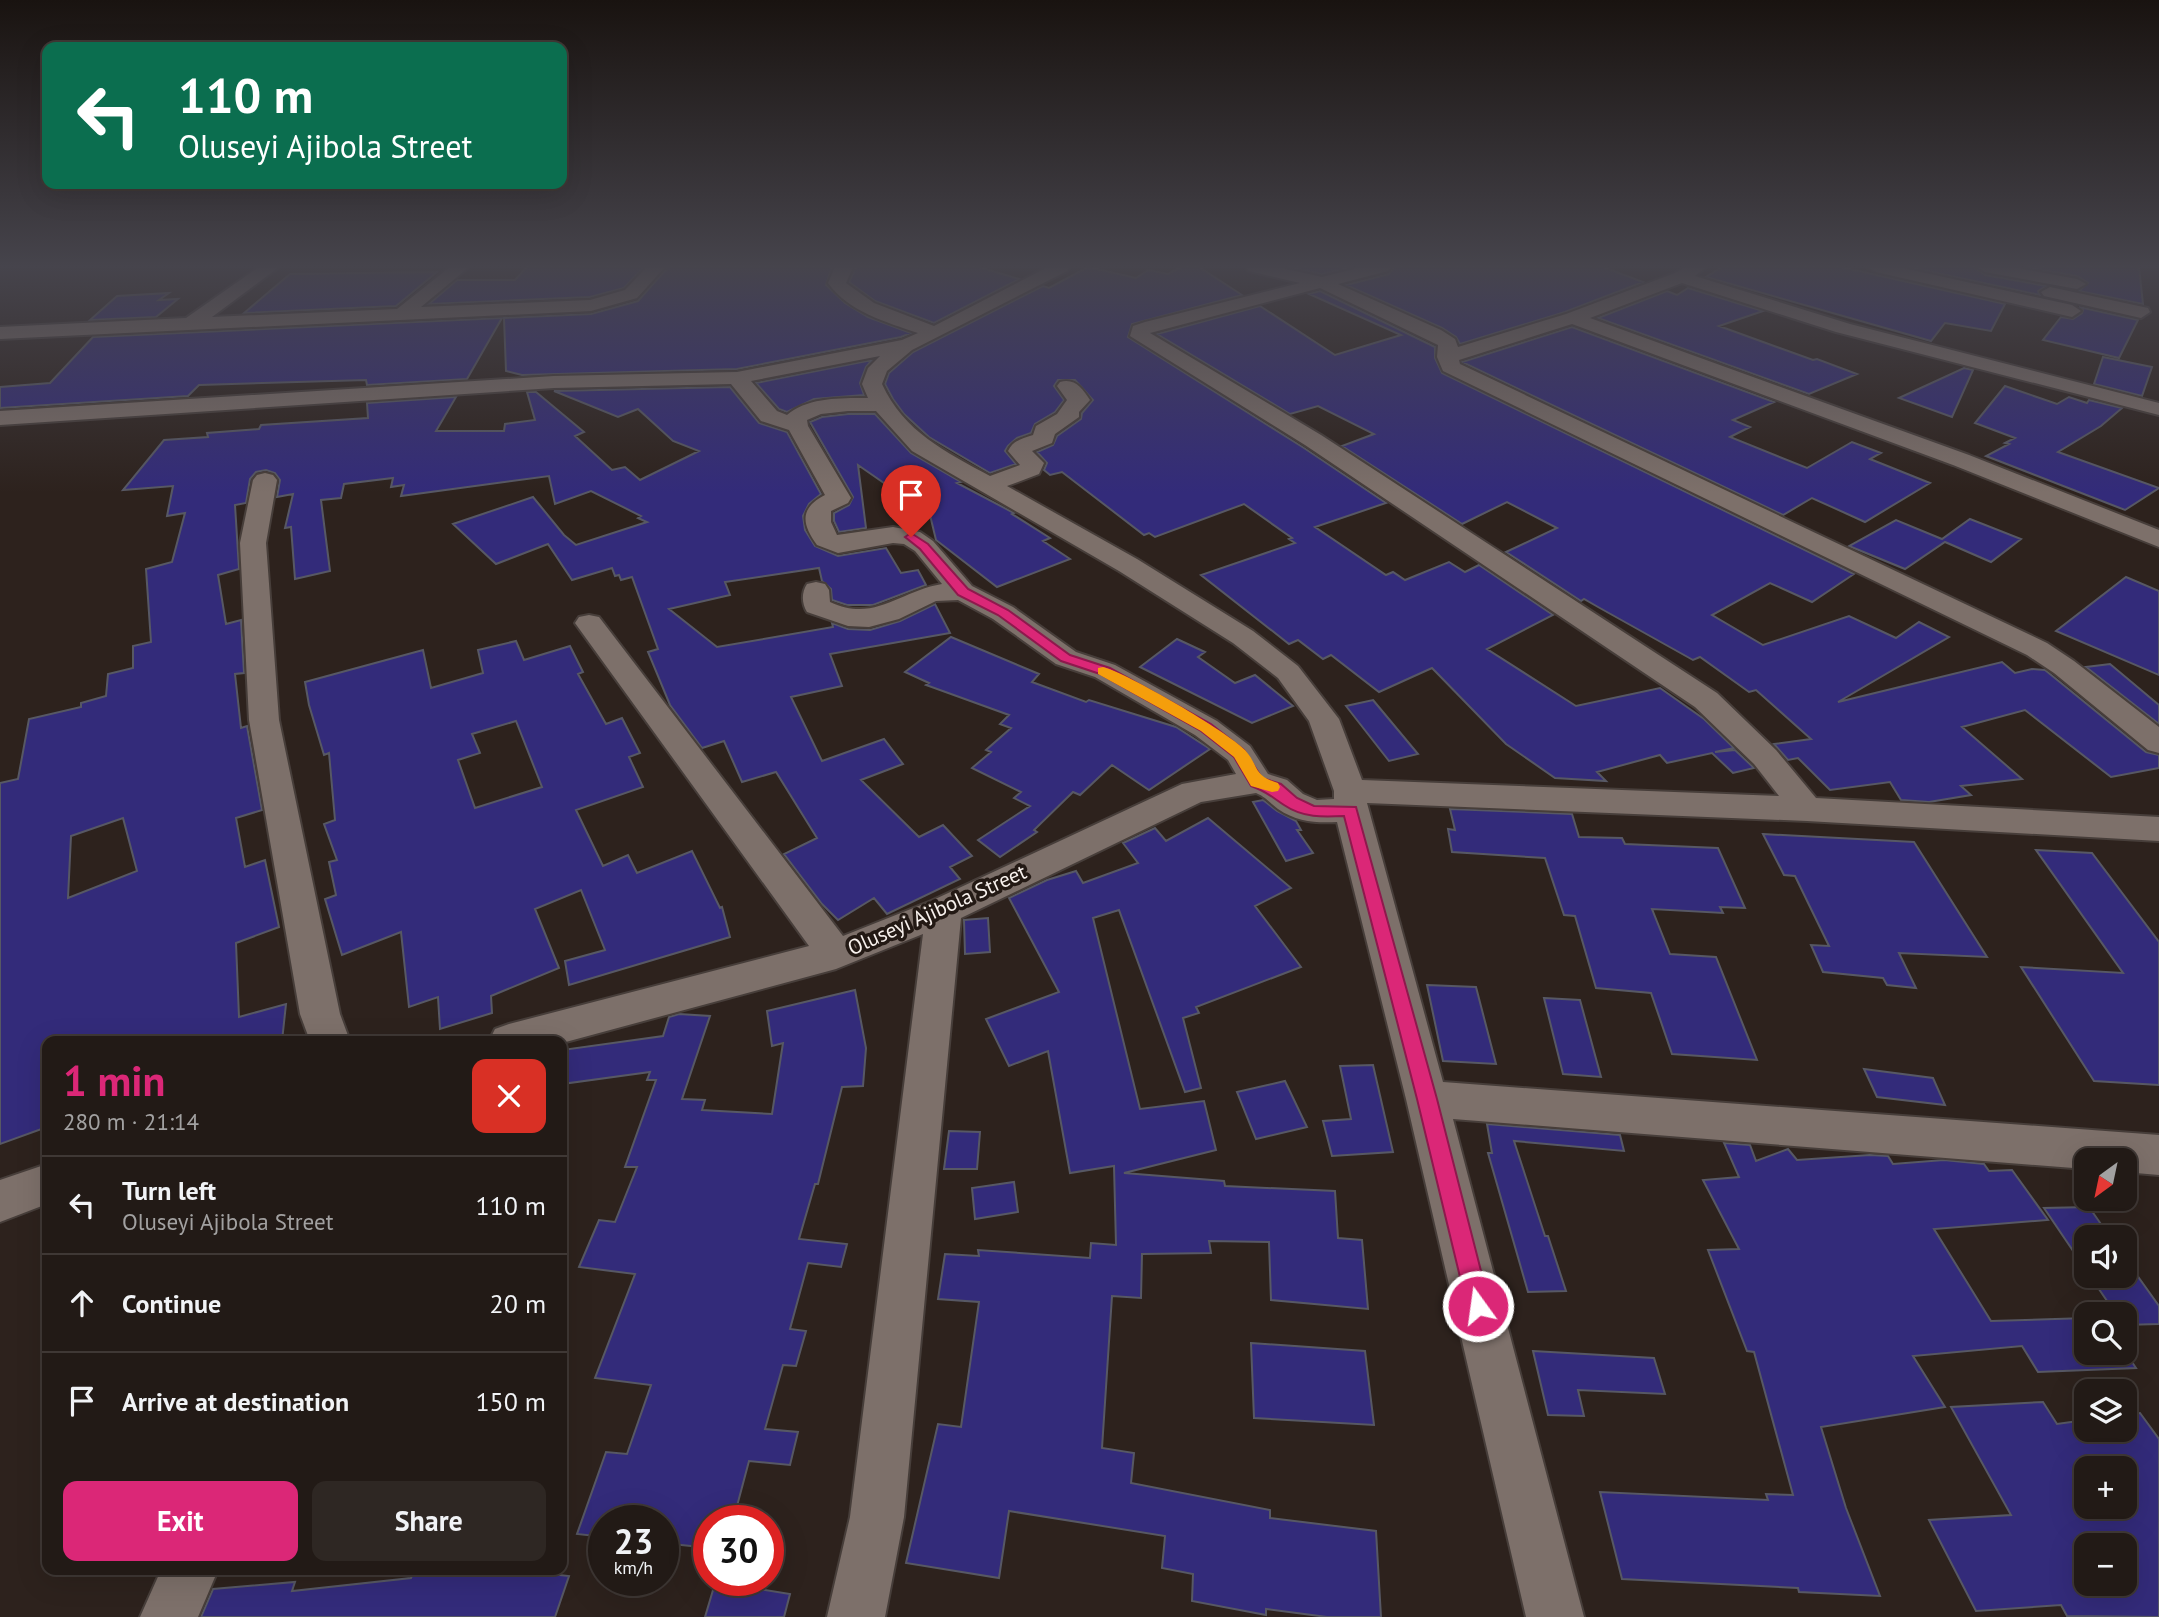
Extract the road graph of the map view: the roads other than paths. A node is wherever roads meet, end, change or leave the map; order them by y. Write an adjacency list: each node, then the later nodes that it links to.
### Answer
1 (908, 342): 9 (street)
2 (916, 342): 11 (street)
3 (1151, 342): 24 (street)
4 (1447, 342): 8 (street)
5 (1494, 342): 8 (street)
6 (1640, 342): 17 (street)
7 (1899, 342): 12 (street)
8 (1447, 357): 21 (street)
9 (737, 378): 13 (street); 14 (street)
10 (1067, 386): 16 (street)
11 (880, 405): 14 (street); 16 (street)
12 (2159, 409)
13 (0, 418)
14 (797, 426): 19 (street)
15 (265, 480): 28 (street)
16 (988, 485): 23 (street)
17 (2159, 539)
18 (816, 590): 19 (street)
19 (963, 592): 22 (street)
20 (589, 623): 27 (street)
21 (2159, 743)
22 (1257, 782): 23 (street); 26 (street, Oluseyi Ajibola Street)
23 (1350, 801): 24 (street); 30 (street)
24 (1807, 809): 25 (street)
25 (2159, 829)
26 (944, 911): 27 (street, Oluseyi Ajibola Street); 36 (street)
27 (836, 954): 29 (street, Oluseyi Ajibola Street)
28 (328, 1036)
29 (528, 1036)
30 (1427, 1099): 31 (street); 37 (street)
31 (2159, 1155)
32 (42, 1186): 33 (street)
33 (0, 1201)
34 (188, 1575): 35 (street)
35 (169, 1617)
36 (856, 1617)
37 (1555, 1617)

